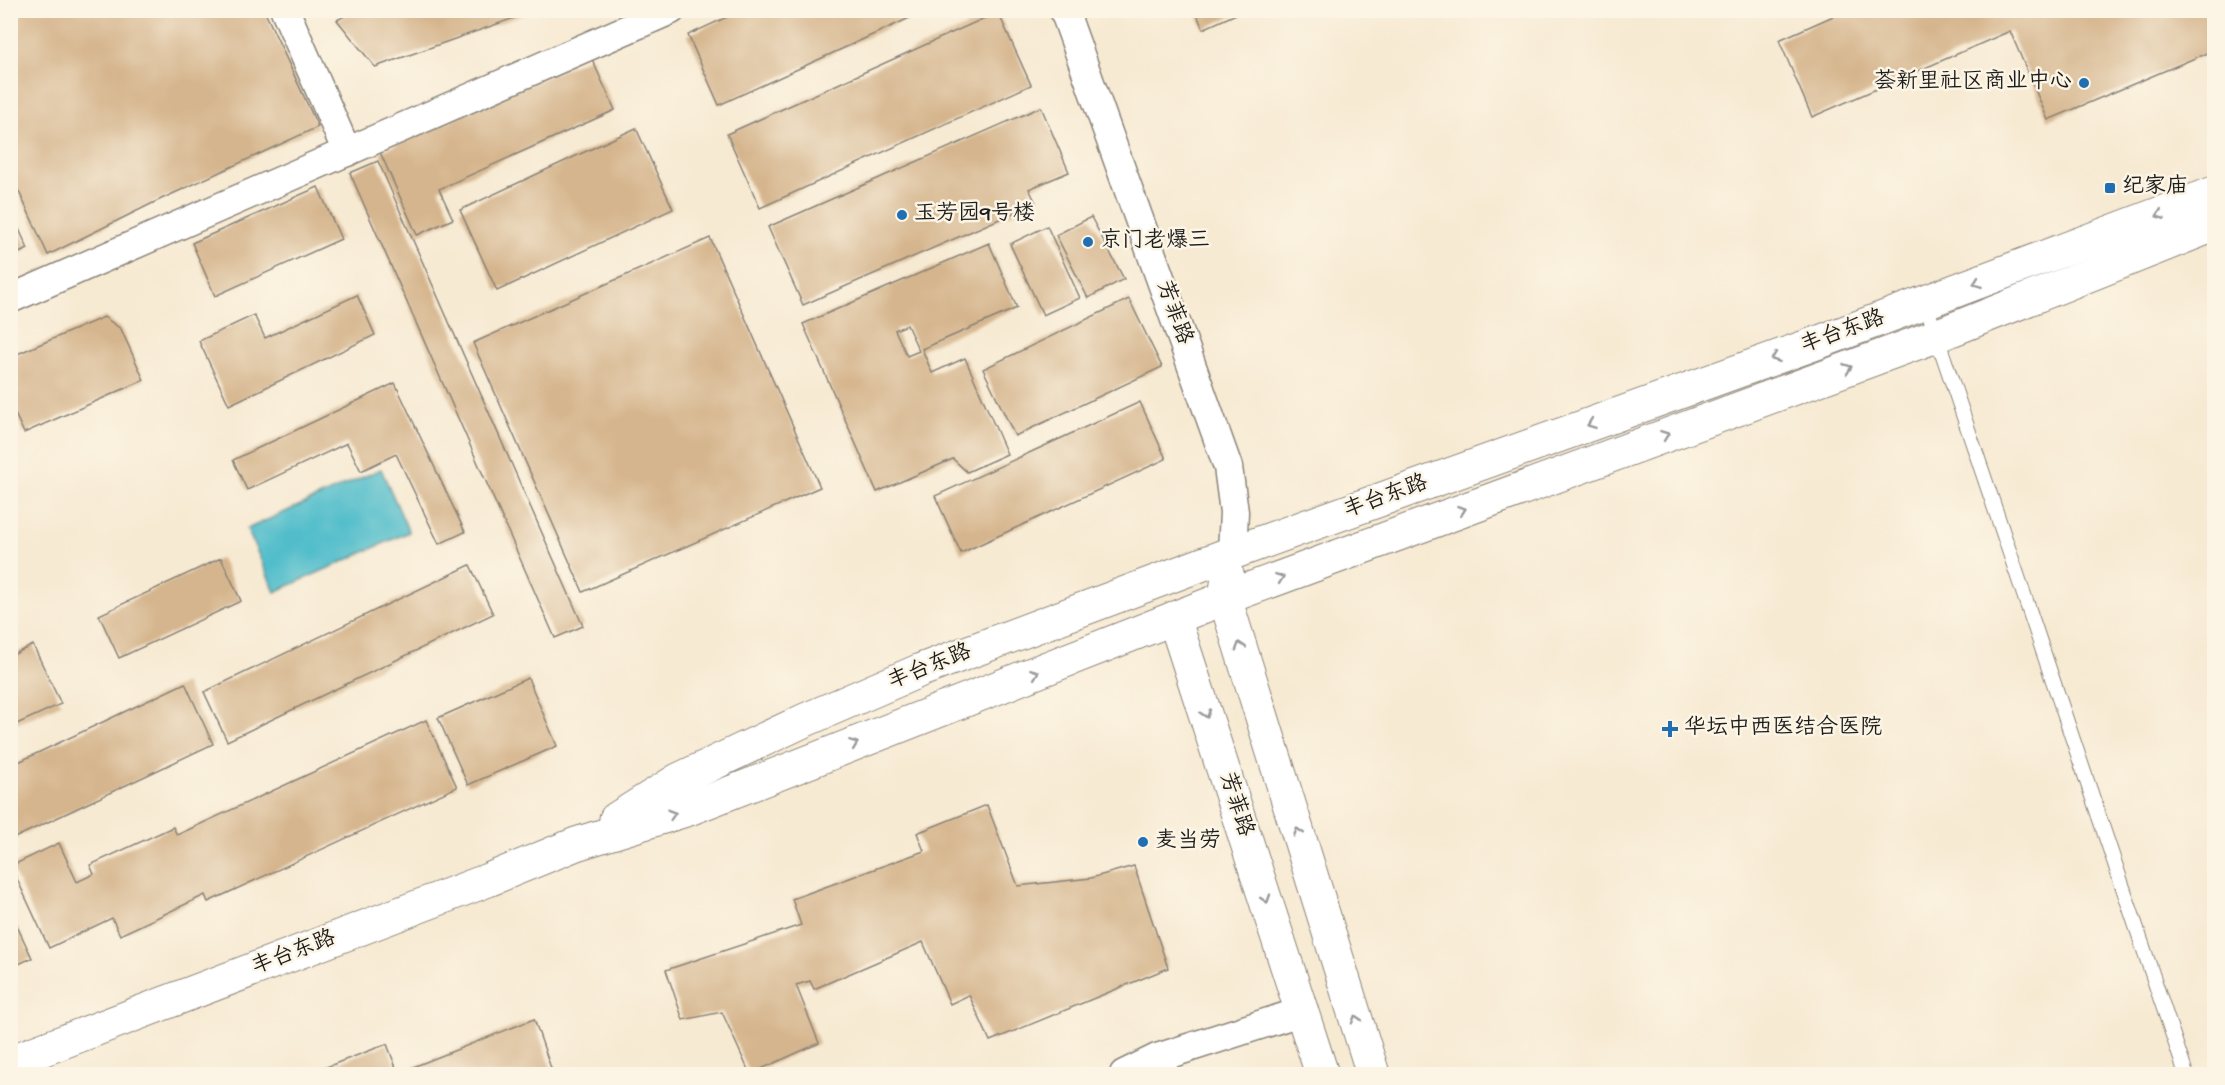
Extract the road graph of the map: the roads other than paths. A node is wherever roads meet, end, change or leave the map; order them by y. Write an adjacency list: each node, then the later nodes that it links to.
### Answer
1 (285, 10): 4 (street)
2 (1064, 10): 10 (street, 芳菲路)
3 (658, 13): 4 (street)
4 (347, 152): 7 (street)
5 (2214, 194): 8 (street, 丰台东路, one-way to 8)
6 (2214, 225): 9 (street, 丰台东路)
7 (10, 299)
8 (1925, 302): 9 (lane); 10 (street, 丰台东路, one-way to 10)
9 (1936, 336): 11 (street, 丰台东路, one-way to 9); 19 (lane)
10 (1232, 553): 11 (street, 芳菲路); 12 (street); 13 (street, 丰台东路)
11 (1225, 598): 12 (street, 丰台东路); 18 (street, 芳菲路, one-way to 11)
12 (1174, 618): 13 (street, 丰台东路, one-way to 12); 14 (street, 芳菲路, one-way to 14)
13 (576, 844): 15 (street, 丰台东路)
14 (1303, 1011): 16 (street); 17 (street, 芳菲路)
15 (10, 1062)
16 (1124, 1074)
17 (1322, 1074)
18 (1373, 1074)
19 (2186, 1074)

